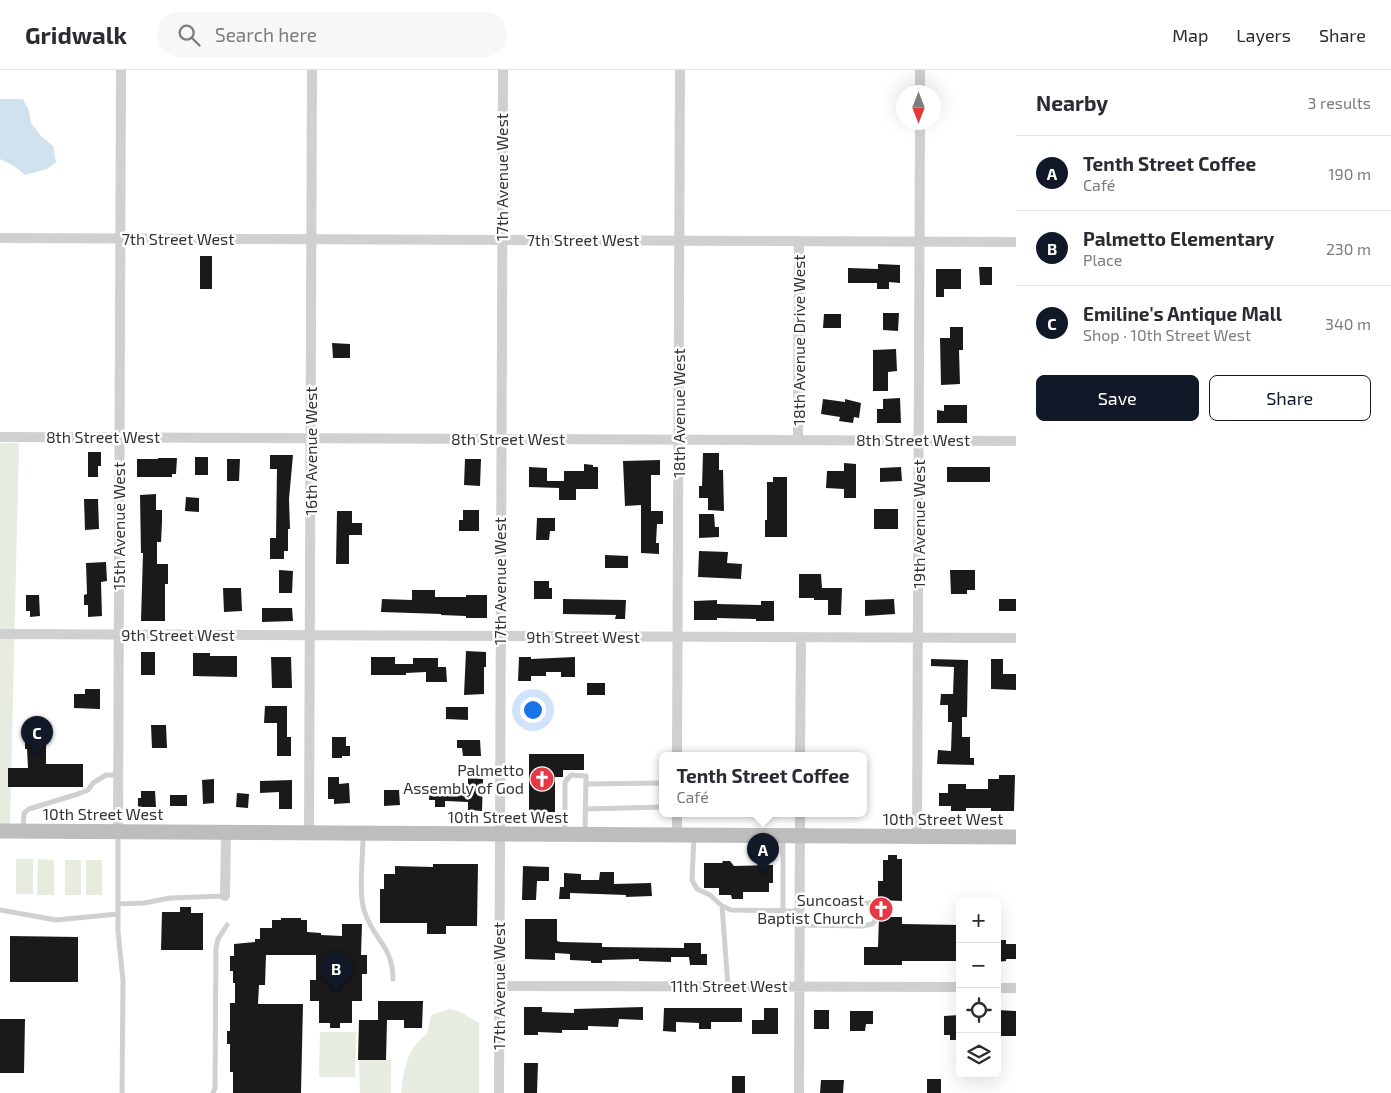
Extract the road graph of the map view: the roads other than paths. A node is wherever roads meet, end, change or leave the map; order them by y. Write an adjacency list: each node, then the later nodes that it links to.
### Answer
1 (121, 70): 9 (street, 15th Avenue West)
2 (312, 70): 10 (street, 16th Avenue West)
3 (502, 70): 11 (street, 17th Avenue West)
4 (680, 70): 12 (street, 18th Avenue West)
5 (920, 70): 6 (street)
6 (920, 85)
7 (920, 130): 14 (street, 19th Avenue West)
8 (0, 238): 9 (street, 7th Street West)
9 (120, 238): 10 (street, 7th Street West); 17 (street, 15th Avenue West)
10 (312, 239): 11 (street, 7th Street West); 18 (street, 16th Avenue West)
11 (502, 240): 12 (street, 7th Street West); 19 (street, 17th Avenue West)
12 (679, 241): 13 (street, 7th Street West); 20 (street, 18th Avenue West)
13 (799, 241): 14 (street, 7th Street West); 21 (street, 18th Avenue Drive West)
14 (920, 242): 15 (street, 7th Street West); 22 (street, 19th Avenue West)
15 (1016, 242)
16 (0, 437): 17 (street, 8th Street West)
17 (120, 437): 18 (street, 8th Street West); 25 (street, 15th Avenue West)
18 (311, 438): 19 (street, 8th Street West); 26 (street, 16th Avenue West)
19 (501, 439): 20 (street, 8th Street West); 27 (street, 17th Avenue West)
20 (679, 439): 21 (street, 8th Street West); 28 (street, 18th Avenue West)
21 (798, 440): 22 (street, 8th Street West)
22 (919, 440): 23 (street, 8th Street West); 30 (street, 19th Avenue West)
23 (1016, 441)
24 (0, 634): 25 (street, 9th Street West)
25 (119, 635): 26 (street, 9th Street West); 34 (street, 15th Avenue West)
26 (310, 636): 27 (street, 9th Street West); 45 (street, 16th Avenue West)
27 (500, 636): 28 (street, 9th Street West); 47 (street, 17th Avenue West)
28 (678, 637): 29 (street, 9th Street West); 32 (street, 18th Avenue West)
29 (801, 638): 30 (street, 9th Street West); 33 (street)
30 (918, 638): 31 (street, 9th Street West); 54 (street, 19th Avenue West)
31 (1016, 638)
32 (677, 752)
33 (800, 752)
34 (118, 775): 42 (lane); 43 (street, 15th Avenue West)
35 (659, 782): 36 (lane)
36 (586, 784): 38 (lane); 48 (lane)
37 (659, 807): 38 (lane)
38 (585, 809): 49 (lane)
39 (677, 817): 50 (street)
40 (800, 817): 53 (street)
41 (0, 831): 42 (street, 10th Street West)
42 (24, 831): 43 (street, 10th Street West)
43 (118, 832): 44 (street, 10th Street West); 57 (lane)
44 (226, 833): 45 (street, 10th Street West); 56 (street)
45 (309, 833): 46 (street, 10th Street West)
46 (363, 833): 47 (street, 10th Street West); 65 (lane)
47 (500, 834): 48 (street, 10th Street West); 66 (street, 17th Avenue West)
48 (565, 834): 49 (street, 10th Street West)
49 (585, 835): 50 (street, 10th Street West)
50 (677, 835): 51 (street, 10th Street West)
51 (694, 835): 52 (street, 10th Street West); 58 (lane)
52 (783, 836): 53 (street, 10th Street West); 61 (lane)
53 (800, 836): 54 (street, 10th Street West); 59 (street)
54 (917, 836): 55 (street, 10th Street West)
55 (1016, 837)
56 (225, 896): 57 (lane)
57 (118, 904): 62 (lane)
58 (722, 906): 61 (lane); 67 (lane)
59 (800, 907): 61 (lane); 64 (street); 64 (lane)
60 (0, 910): 62 (lane)
61 (783, 911)
62 (118, 914): 72 (lane)
63 (227, 925): 73 (lane)
64 (800, 925): 68 (street)
65 (393, 979)
66 (499, 986): 67 (street, 11th Street West); 74 (street, 17th Avenue West)
67 (728, 986): 68 (street, 11th Street West)
68 (800, 987): 69 (street, 11th Street West); 75 (street)
69 (956, 987)
70 (1001, 988): 71 (street)
71 (1016, 988)
72 (122, 1093)
73 (213, 1093)
74 (499, 1093)
75 (799, 1093)

